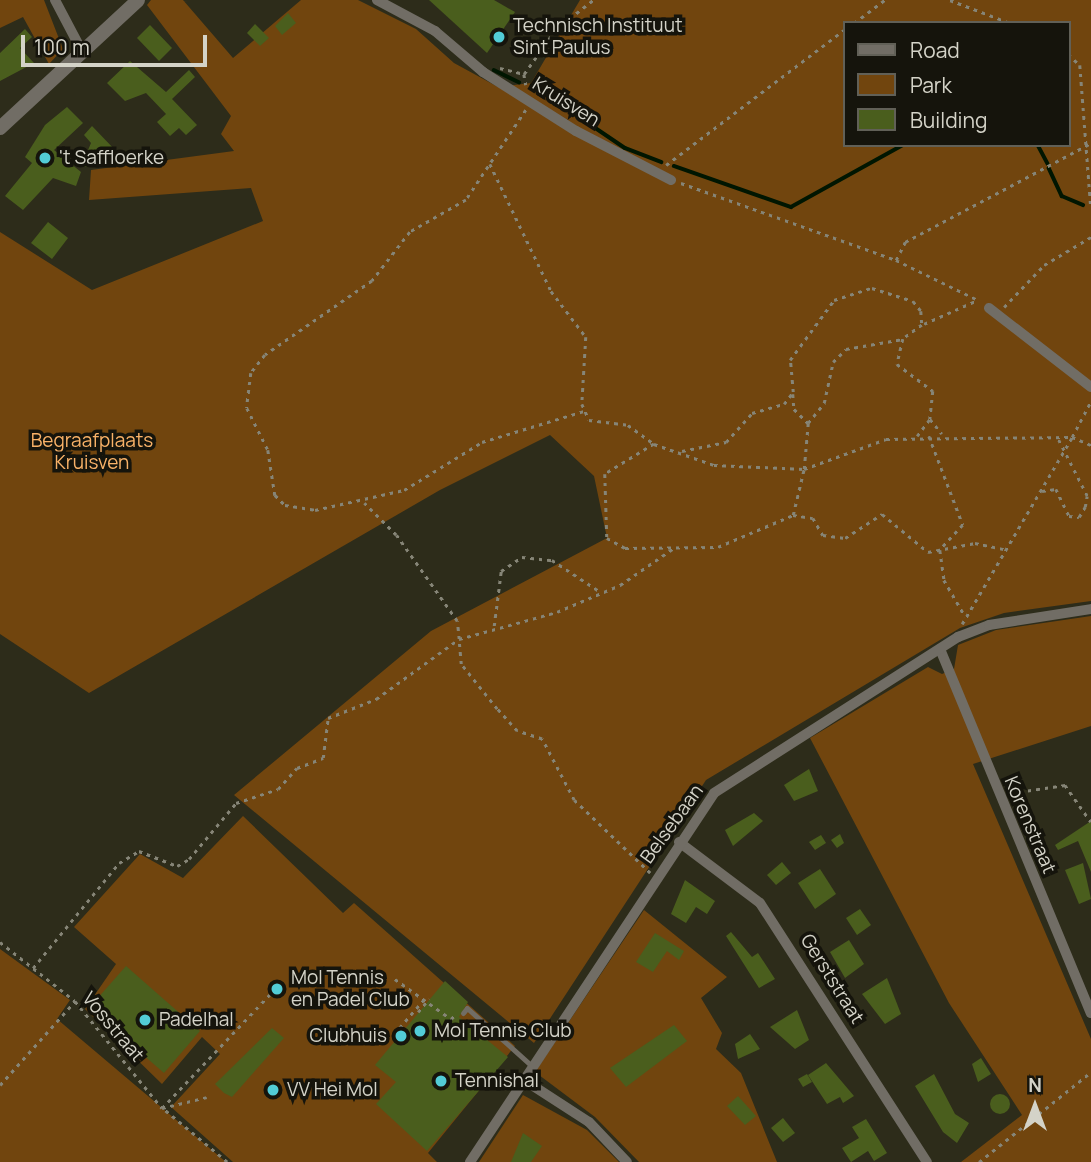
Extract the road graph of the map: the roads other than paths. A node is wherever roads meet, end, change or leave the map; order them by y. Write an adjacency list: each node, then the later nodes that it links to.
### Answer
1 (55, 0): 4 (street)
2 (138, 0): 4 (street)
3 (377, 0): 6 (street, Kruisven)
4 (83, 53): 5 (street)
5 (0, 128)
6 (671, 180)
7 (992, 311): 8 (street)
8 (1091, 387)
9 (1091, 609): 10 (street, Belsebaan)
10 (940, 649): 11 (street, Belsebaan); 13 (street, Korenstraat)
11 (679, 842): 14 (street, Belsebaan); 18 (street, Gerststraat)
12 (462, 1012): 14 (lane)
13 (1091, 1013)
14 (533, 1067): 15 (street, Belsebaan)
15 (524, 1080): 16 (street, Belsebaan); 17 (street)
16 (470, 1162)
17 (627, 1162)
18 (927, 1162)

